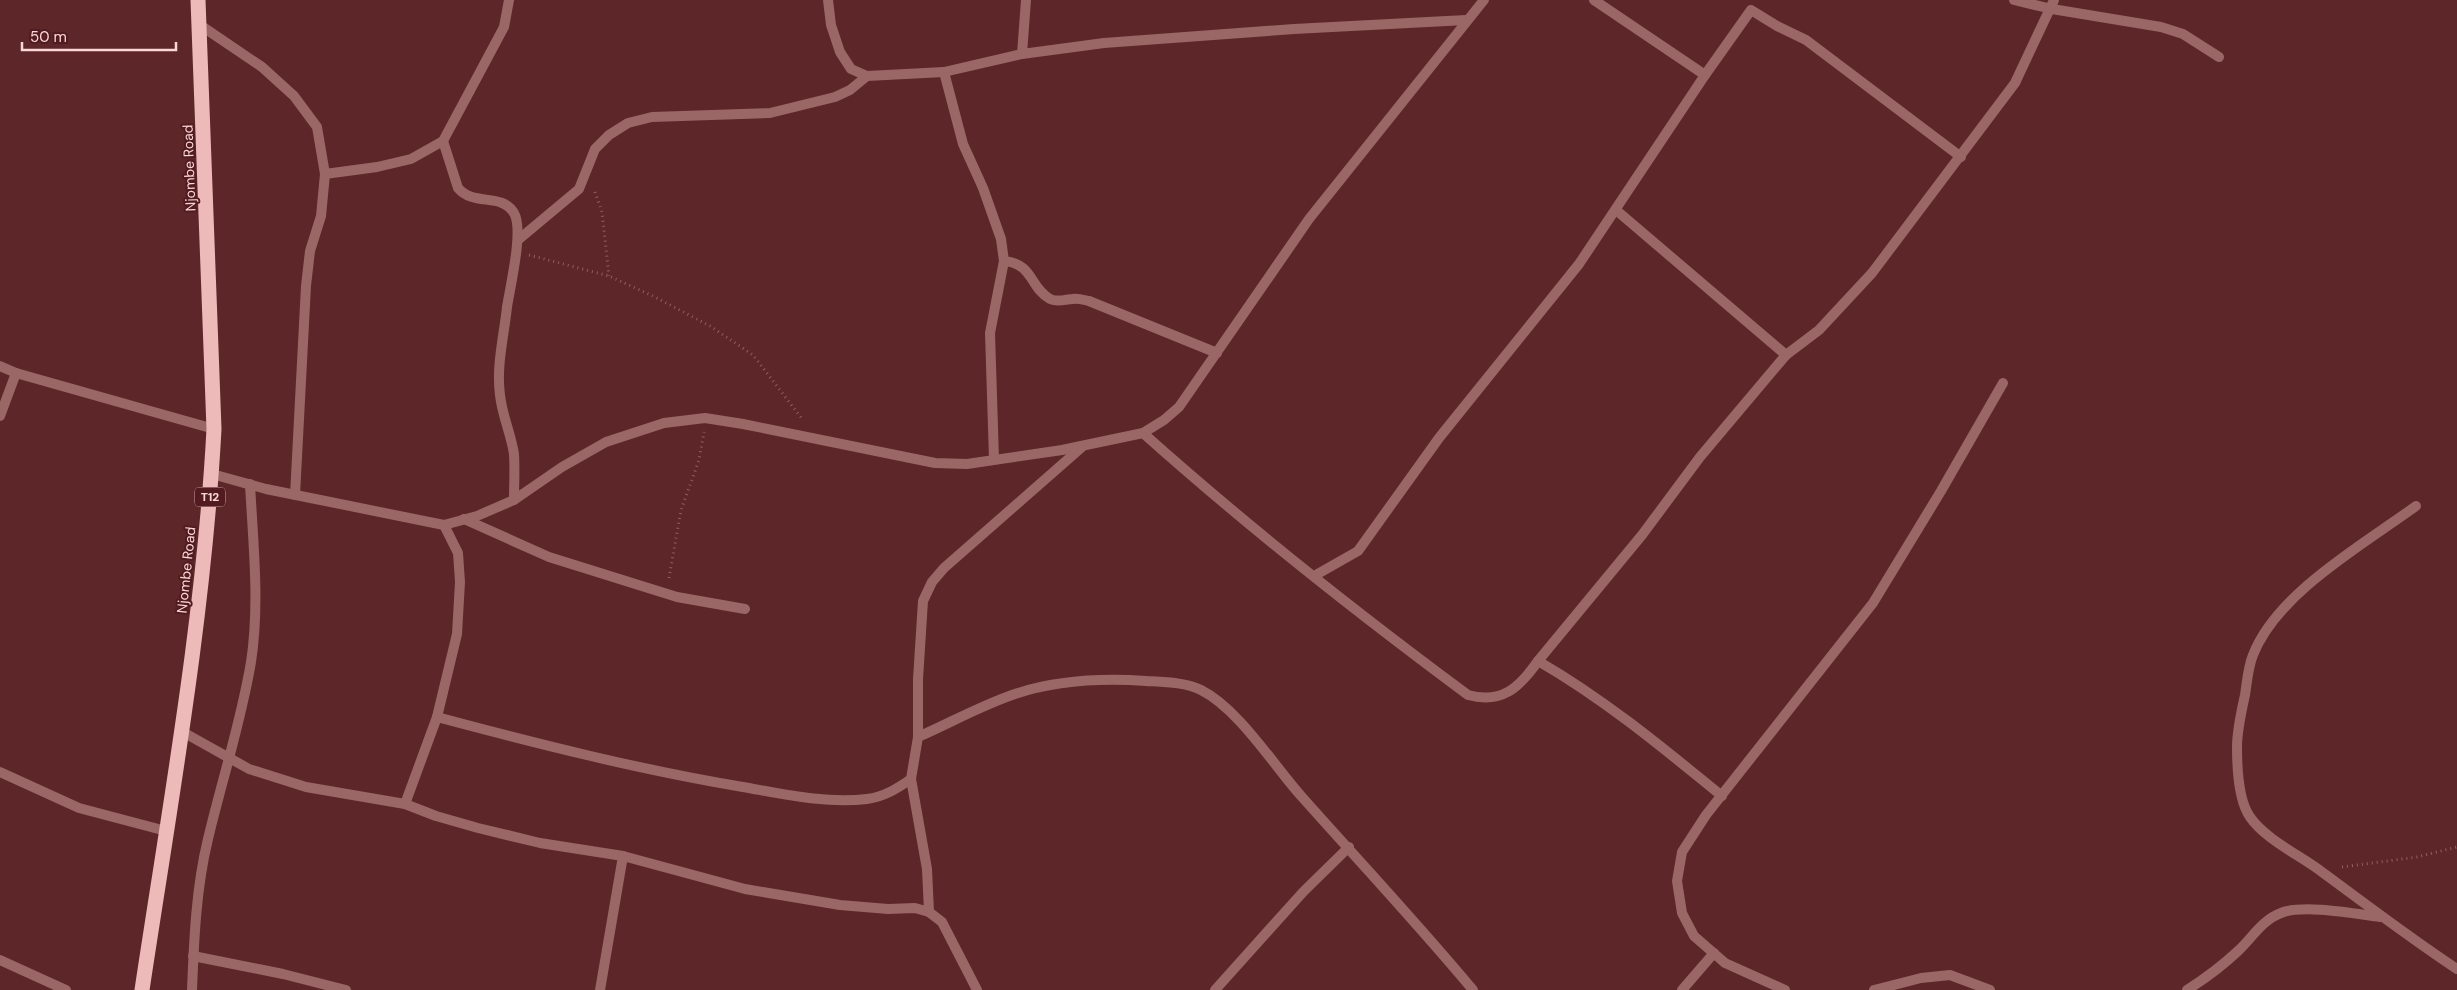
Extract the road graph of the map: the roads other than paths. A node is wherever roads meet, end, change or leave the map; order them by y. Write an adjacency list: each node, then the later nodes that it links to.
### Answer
1 (198, 0): 10 (highway, Njombe Road / T12)
2 (509, 0): 16 (street)
3 (828, 0): 15 (street)
4 (1026, 0): 11 (street)
5 (1484, 0): 9 (street)
6 (1594, 0): 14 (street)
7 (2014, 0): 8 (street)
8 (2053, 4): 12 (street); 17 (street)
9 (1466, 20): 11 (street); 22 (street)
10 (200, 25): 18 (street); 28 (highway, Njombe Road / T12)
11 (1022, 54): 13 (street)
12 (2219, 57)
13 (944, 72): 15 (street); 21 (street)
14 (1705, 75): 17 (street); 19 (street)
15 (867, 76): 20 (street)
16 (444, 141): 18 (street); 20 (street)
17 (1961, 157): 23 (street)
18 (325, 174): 34 (street)
19 (1616, 210): 23 (street); 39 (street)
20 (518, 240): 35 (street)
21 (1004, 261): 22 (street); 31 (street)
22 (1216, 352): 29 (street)
23 (1786, 355): 41 (street)
24 (0, 366): 25 (street)
25 (16, 373): 27 (street); 28 (street)
26 (2003, 383): 48 (street)
27 (0, 416)
28 (214, 429): 32 (highway, Njombe Road / T12)
29 (1143, 433): 30 (street); 39 (street)
30 (1082, 446): 31 (street); 44 (street)
31 (994, 459): 35 (street)
32 (212, 474): 33 (street); 43 (highway, Njombe Road / T12)
33 (250, 484): 34 (street); 45 (street)
34 (295, 495): 38 (street)
35 (514, 500): 37 (street)
36 (2416, 506): 54 (street)
37 (464, 519): 38 (street); 40 (street)
38 (444, 525): 42 (street)
39 (1314, 576): 41 (street)
40 (745, 609)
41 (1538, 661): 48 (street)
42 (437, 717): 47 (street); 49 (street)
43 (181, 731): 45 (street); 50 (highway, Njombe Road / T12)
44 (918, 737): 47 (street); 51 (street)
45 (230, 759): 49 (street); 56 (street)
46 (0, 772): 50 (street)
47 (911, 779): 53 (street)
48 (1722, 796): 55 (street)
49 (405, 804): 52 (street)
50 (166, 831): 60 (highway, Njombe Road / T12)
51 (1348, 847): 65 (street); 66 (street)
52 (623, 856): 53 (street); 63 (street)
53 (929, 912): 64 (street)
54 (2381, 917): 58 (street); 71 (street)
55 (1714, 953): 67 (street); 68 (street)
56 (193, 956): 61 (street); 62 (street)
57 (0, 960): 59 (street)
58 (2457, 969)
59 (66, 990)
60 (142, 990)
61 (192, 990)
62 (346, 990)
63 (600, 990)
64 (977, 990)
65 (1215, 990)
66 (1473, 990)
67 (1682, 990)
68 (1785, 990)
69 (1874, 990): 70 (street)
70 (1990, 990)
71 (2187, 990)

